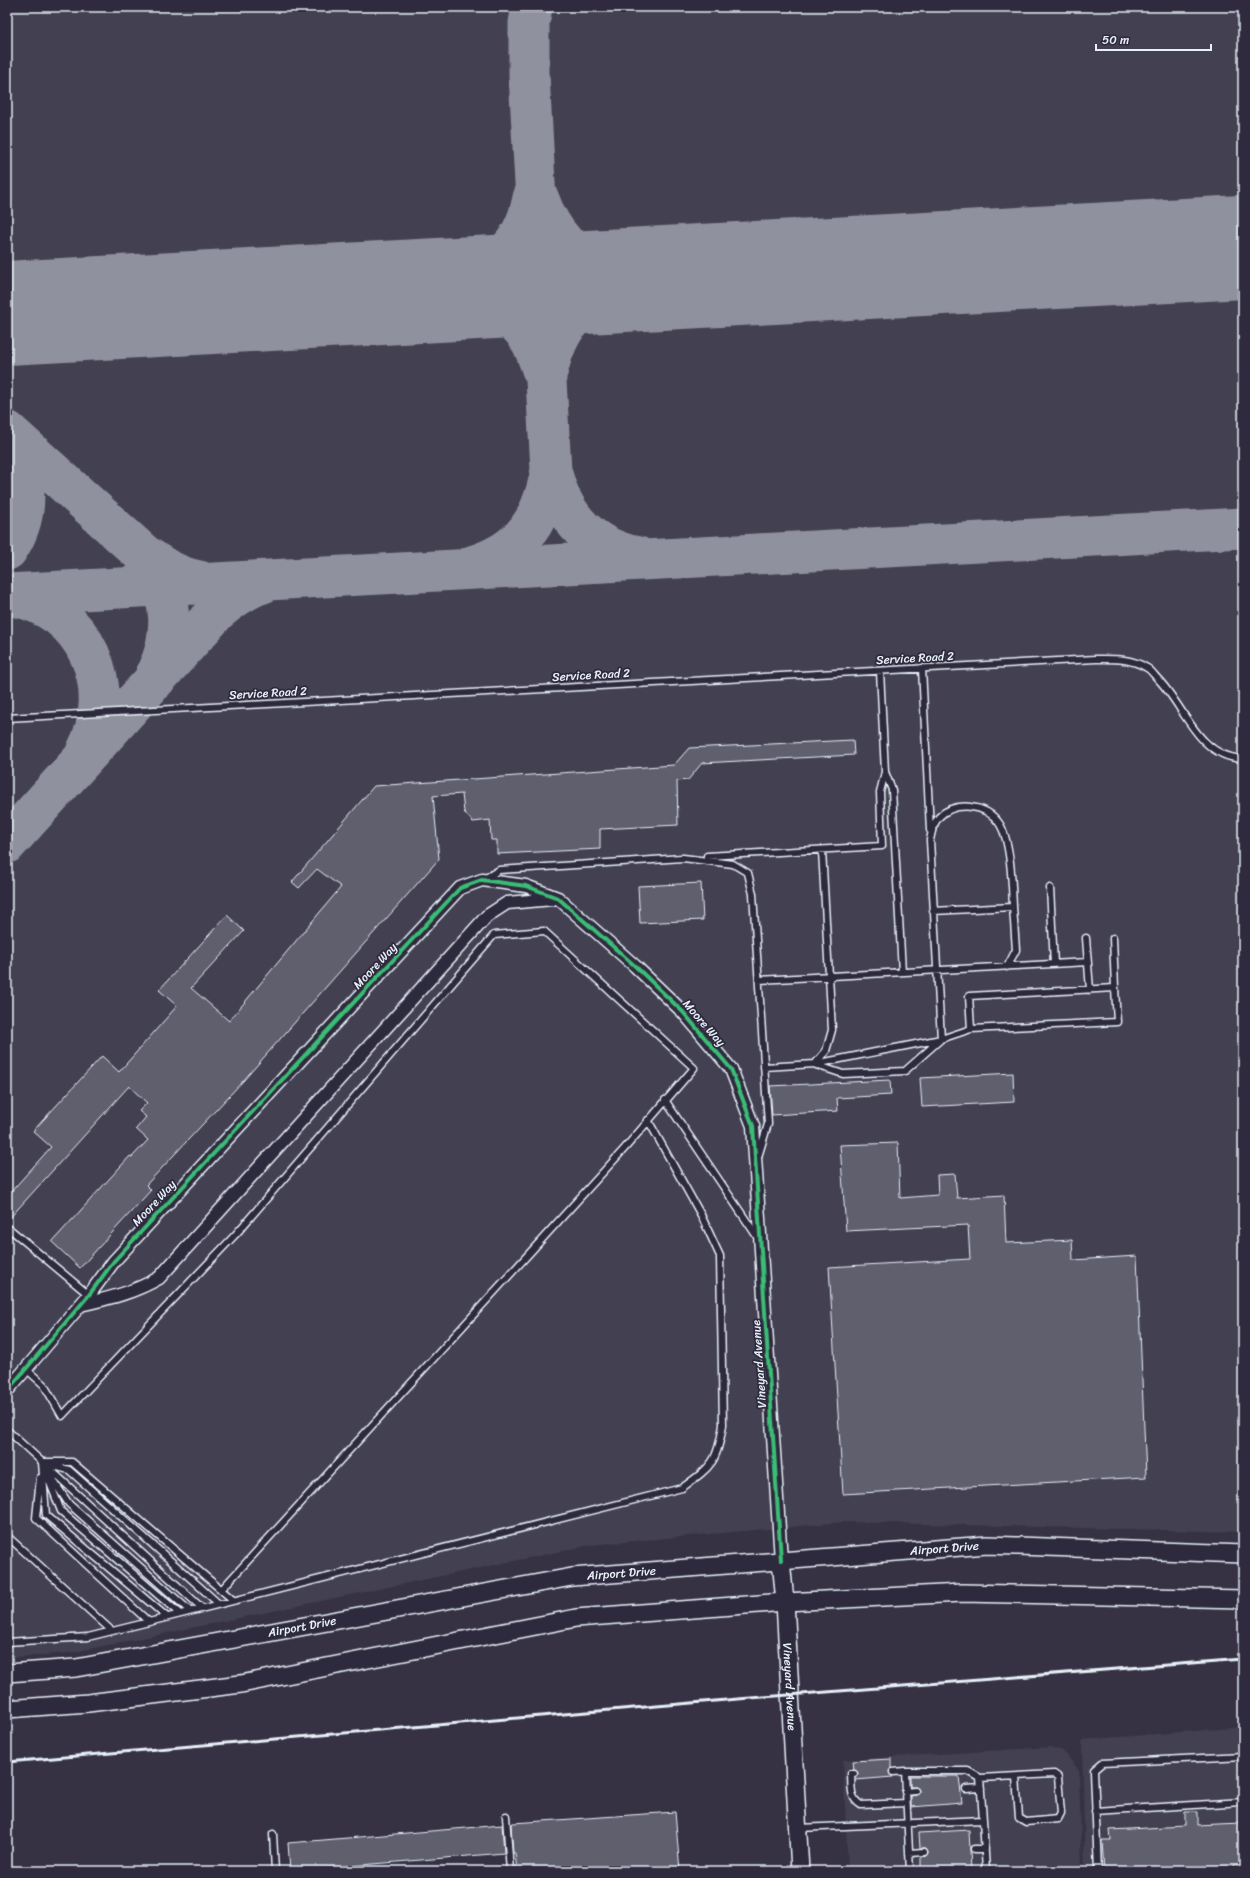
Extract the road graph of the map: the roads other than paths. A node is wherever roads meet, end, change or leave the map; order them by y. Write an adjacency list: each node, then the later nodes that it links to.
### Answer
1 (922, 668): 2 (lane, Service Road 2); 4 (lane, Service Road 2); 6 (lane)
2 (880, 671): 3 (lane, Service Road 2); 5 (lane)
3 (7, 718)
4 (1243, 759)
5 (885, 772): 7 (lane); 20 (lane)
6 (930, 840): 12 (lane); 13 (lane)
7 (822, 850): 8 (lane); 21 (lane)
8 (683, 858): 9 (lane); 22 (lane)
9 (482, 880): 11 (street, Moore Way); 34 (street, Moore Way)
10 (1050, 888): 17 (lane)
11 (558, 898): 31 (street, Moore Way); 35 (street)
12 (1013, 907): 13 (lane); 18 (lane)
13 (934, 911): 19 (lane)
14 (1086, 938): 16 (lane)
15 (1113, 938): 23 (lane)
16 (1088, 962): 17 (lane); 24 (lane)
17 (1054, 964): 18 (lane)
18 (1007, 966): 19 (lane)
19 (936, 970): 20 (lane); 26 (lane)
20 (902, 972): 21 (lane)
21 (830, 976): 22 (lane); 27 (lane)
22 (759, 980): 28 (lane)
23 (1115, 988): 24 (lane); 25 (lane)
24 (1090, 990): 25 (lane)
25 (971, 1029): 26 (lane)
26 (941, 1039): 27 (lane); 27 (lane)
27 (815, 1064): 28 (lane)
28 (764, 1067): 31 (lane)
29 (665, 1100): 30 (lane); 33 (lane); 36 (lane)
30 (648, 1120): 43 (lane); 45 (lane)
31 (756, 1167): 33 (street, Vineyard Avenue)
32 (7, 1234): 34 (lane)
33 (761, 1241): 42 (street, Vineyard Avenue)
34 (89, 1295): 35 (street, Moore Way)
35 (80, 1305): 36 (street, Moore Way)
36 (26, 1369): 37 (street, Moore Way)
37 (7, 1391)
38 (7, 1430): 39 (lane)
39 (42, 1462): 43 (lane); 47 (lane); 48 (lane); 49 (lane); 50 (lane); 51 (lane); 52 (lane)
40 (7, 1536): 53 (lane)
41 (1243, 1554): 42 (main road, Airport Drive)
42 (781, 1560): 46 (main road, Vineyard Avenue); 55 (main road, Airport Drive)
43 (221, 1590): 45 (lane)
44 (1243, 1599): 46 (main road)
45 (233, 1600): 47 (lane)
46 (785, 1602): 56 (main road); 73 (main road, Vineyard Avenue)
47 (219, 1604): 48 (lane)
48 (202, 1608): 49 (lane)
49 (190, 1612): 50 (lane)
50 (180, 1614): 51 (lane)
51 (167, 1617): 52 (lane)
52 (149, 1622): 53 (lane)
53 (112, 1631): 54 (lane)
54 (7, 1642)
55 (7, 1673)
56 (7, 1709)
57 (1243, 1756): 69 (lane)
58 (905, 1771): 59 (lane); 62 (lane); 66 (lane)
59 (894, 1772)
60 (854, 1774): 68 (lane)
61 (1016, 1777): 61 (lane); 62 (lane)
62 (980, 1778): 63 (lane)
63 (981, 1788): 64 (lane); 71 (lane)
64 (966, 1789)
65 (915, 1791): 66 (lane)
66 (905, 1792): 68 (lane)
67 (1243, 1802): 69 (lane)
68 (906, 1803): 72 (lane)
69 (1095, 1811): 84 (lane)
70 (506, 1816): 80 (lane)
71 (983, 1820): 72 (lane); 75 (lane)
72 (907, 1822): 73 (lane); 77 (lane)
73 (797, 1828): 81 (main road, Vineyard Avenue)
74 (273, 1834): 79 (lane)
75 (985, 1848): 76 (lane); 83 (lane)
76 (974, 1849)
77 (909, 1852): 78 (lane); 82 (lane)
78 (924, 1852)
79 (275, 1871)
80 (510, 1871)
81 (800, 1871)
82 (910, 1871)
83 (986, 1871)
84 (1098, 1871)

